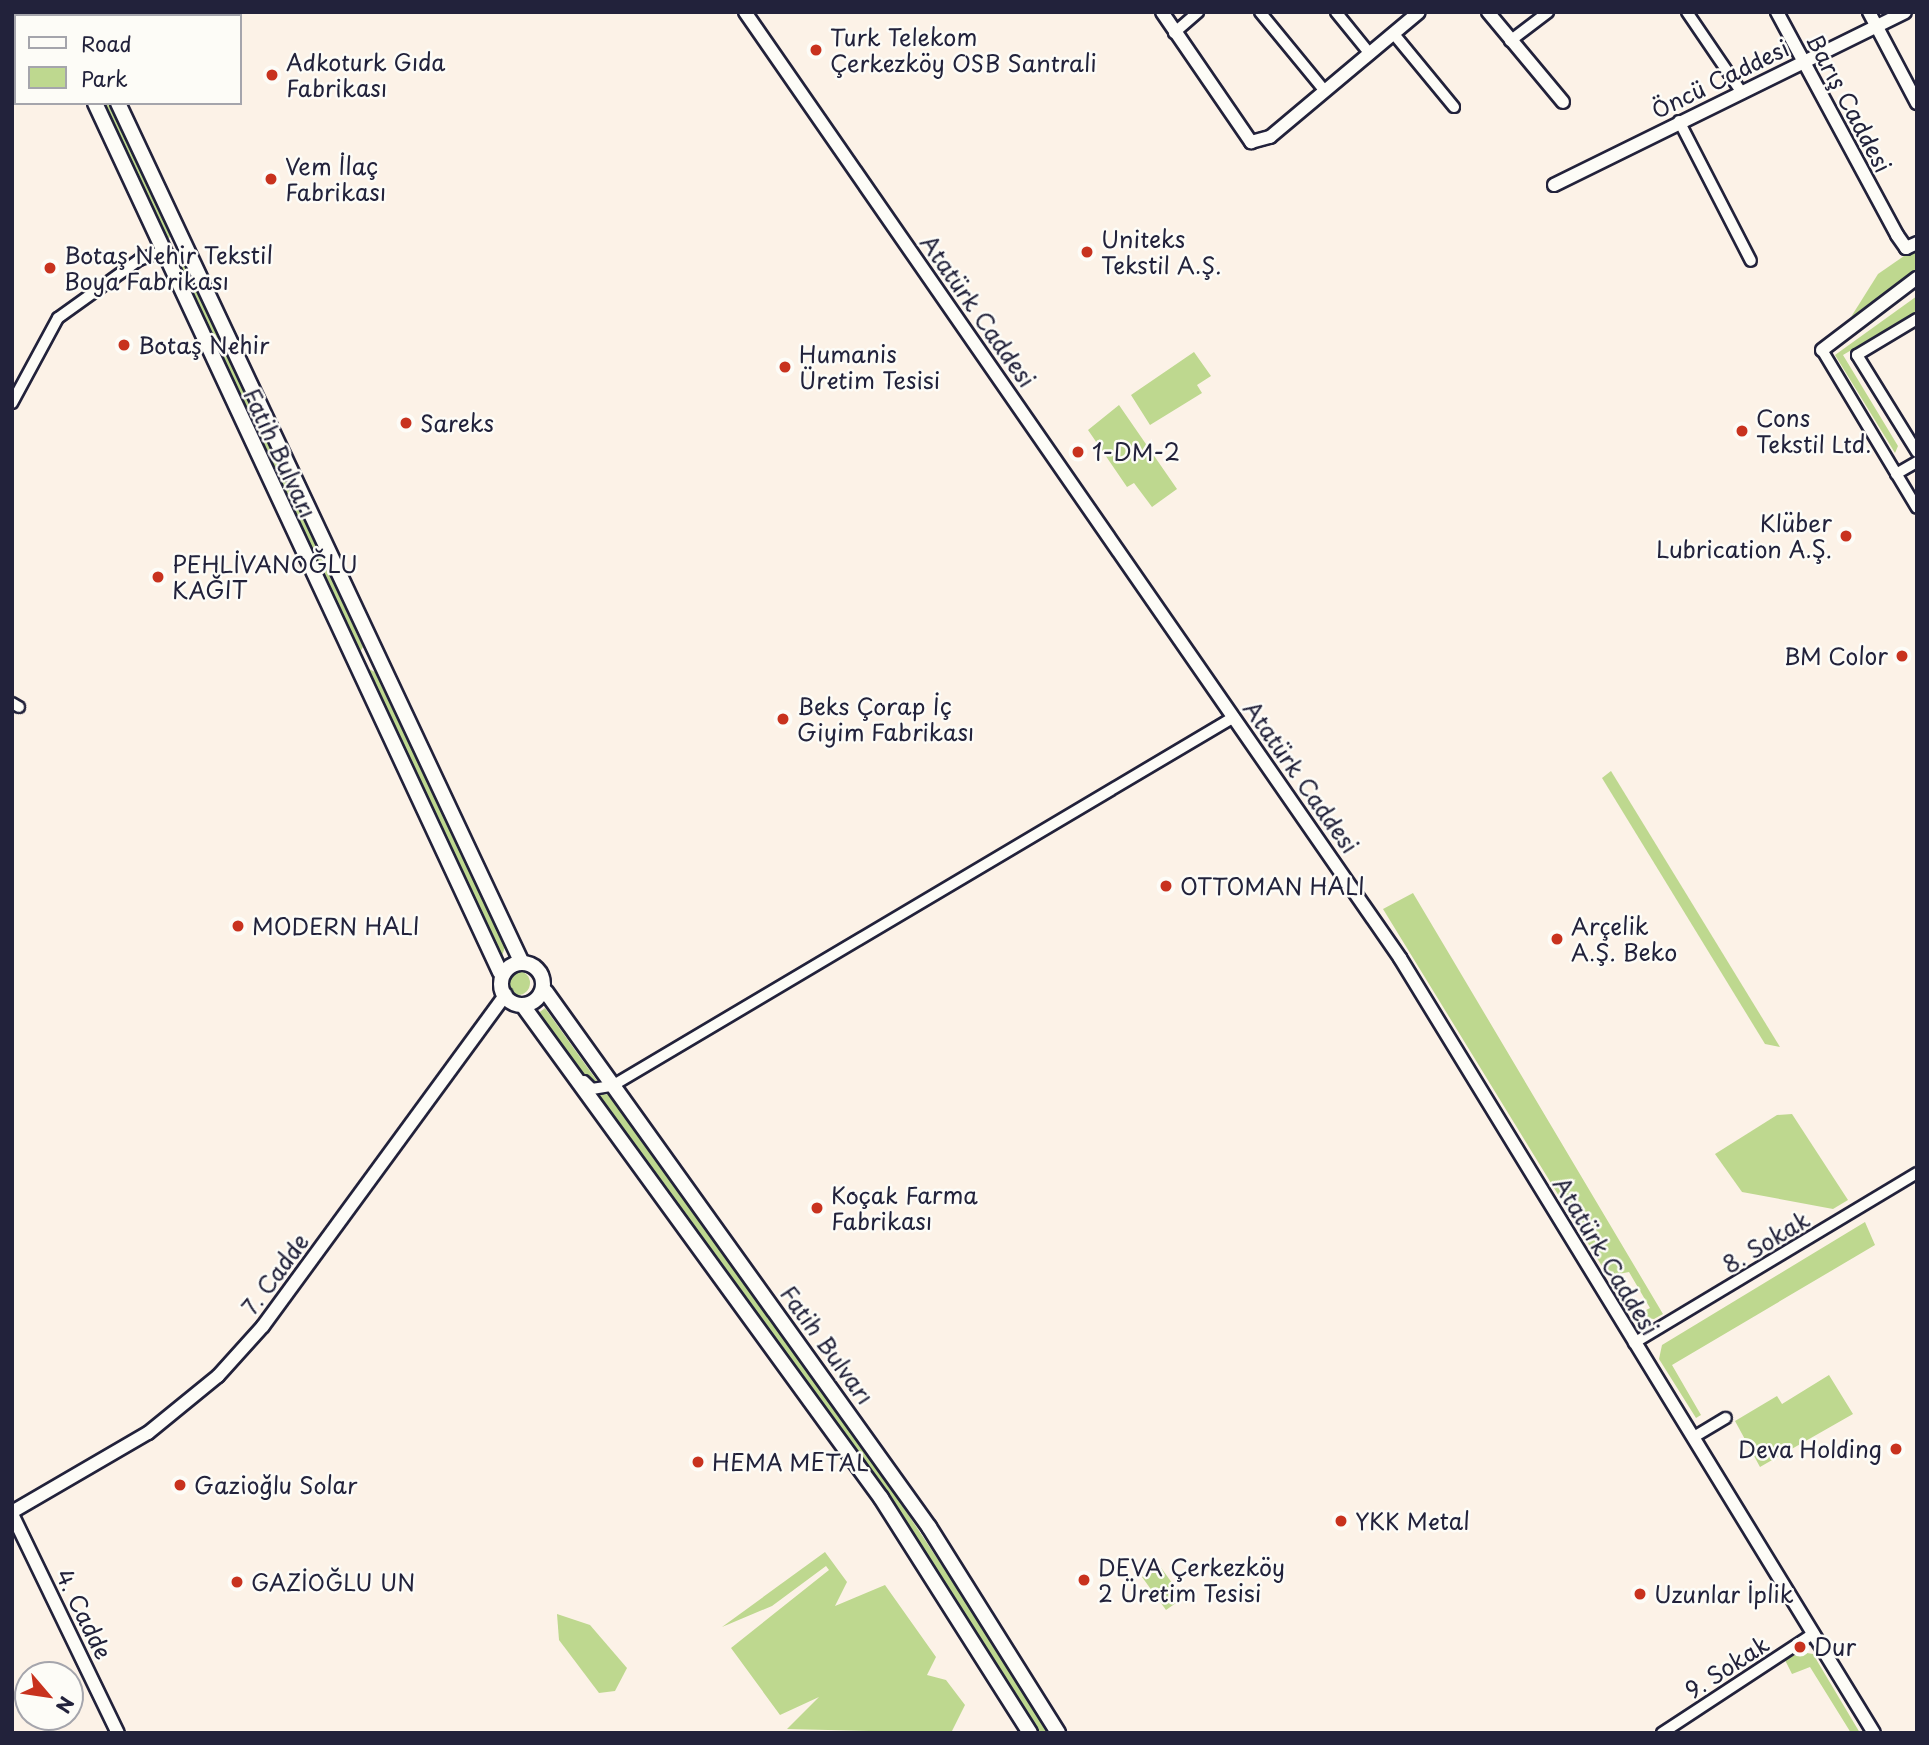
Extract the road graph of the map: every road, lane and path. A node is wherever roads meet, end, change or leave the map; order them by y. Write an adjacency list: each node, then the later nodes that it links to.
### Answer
1 (745, 12): 40 (street, Atatürk Caddesi)
2 (1161, 12): 15 (street)
3 (1198, 12): 15 (street)
4 (1260, 12): 20 (street)
5 (1336, 12): 18 (street)
6 (1419, 12): 13 (street)
7 (1488, 12): 17 (street)
8 (1548, 12): 17 (street)
9 (1687, 12): 21 (street)
10 (1777, 12): 19 (street, Barış Caddesi)
11 (1869, 12): 14 (street)
12 (1905, 12): 14 (street, Öncü Caddesi)
13 (1404, 17): 16 (street)
14 (1876, 25): 19 (street, Öncü Caddesi); 23 (street)
15 (1174, 33): 20 (street)
16 (1393, 33): 18 (street); 26 (street)
17 (1510, 40): 22 (street)
18 (1370, 54): 20 (street)
19 (1805, 61): 21 (street, Öncü Caddesi); 29 (street, Barış Caddesi)
20 (1325, 91)
21 (1742, 93): 27 (street, Öncü Caddesi)
22 (1563, 102)
23 (1917, 103)
24 (96, 105): 30 (main road, Fatih Bulvarı)
25 (119, 105): 41 (main road, Fatih Bulvarı)
26 (1454, 107)
27 (1679, 121): 28 (street, Öncü Caddesi); 31 (street)
28 (1554, 185)
29 (1912, 245)
30 (163, 251): 35 (street); 42 (main road, Fatih Bulvarı)
31 (1751, 261)
32 (1917, 278): 34 (street)
33 (1917, 319): 36 (street)
34 (1822, 351): 38 (street)
35 (12, 403)
36 (1917, 452)
37 (1917, 462): 38 (street)
38 (1896, 474): 39 (street)
39 (1917, 508)
40 (1234, 717): 47 (street); 49 (street, Atatürk Caddesi)
41 (521, 961): 42 (main road); 43 (main road, Fatih Bulvarı)
42 (500, 972): 44 (main road, Fatih Bulvarı)
43 (546, 992): 45 (main road); 47 (main road, Fatih Bulvarı)
44 (506, 994): 45 (main road, Fatih Bulvarı); 52 (street, 7. Cadde)
45 (524, 1007): 46 (main road, Fatih Bulvarı)
46 (569, 1063): 47 (street); 55 (main road, Fatih Bulvarı)
47 (612, 1086): 56 (main road, Fatih Bulvarı)
48 (1917, 1173): 49 (street, 8. Sokak)
49 (1634, 1343): 51 (street, Atatürk Caddesi)
50 (1726, 1418): 51 (street)
51 (1694, 1437): 53 (street, Atatürk Caddesi)
52 (12, 1513): 54 (street, 4. Cadde)
53 (1813, 1634): 57 (street, 9. Sokak); 58 (street, Atatürk Caddesi)
54 (118, 1733)
55 (1030, 1733)
56 (1058, 1733)
57 (1662, 1733)
58 (1874, 1733)

